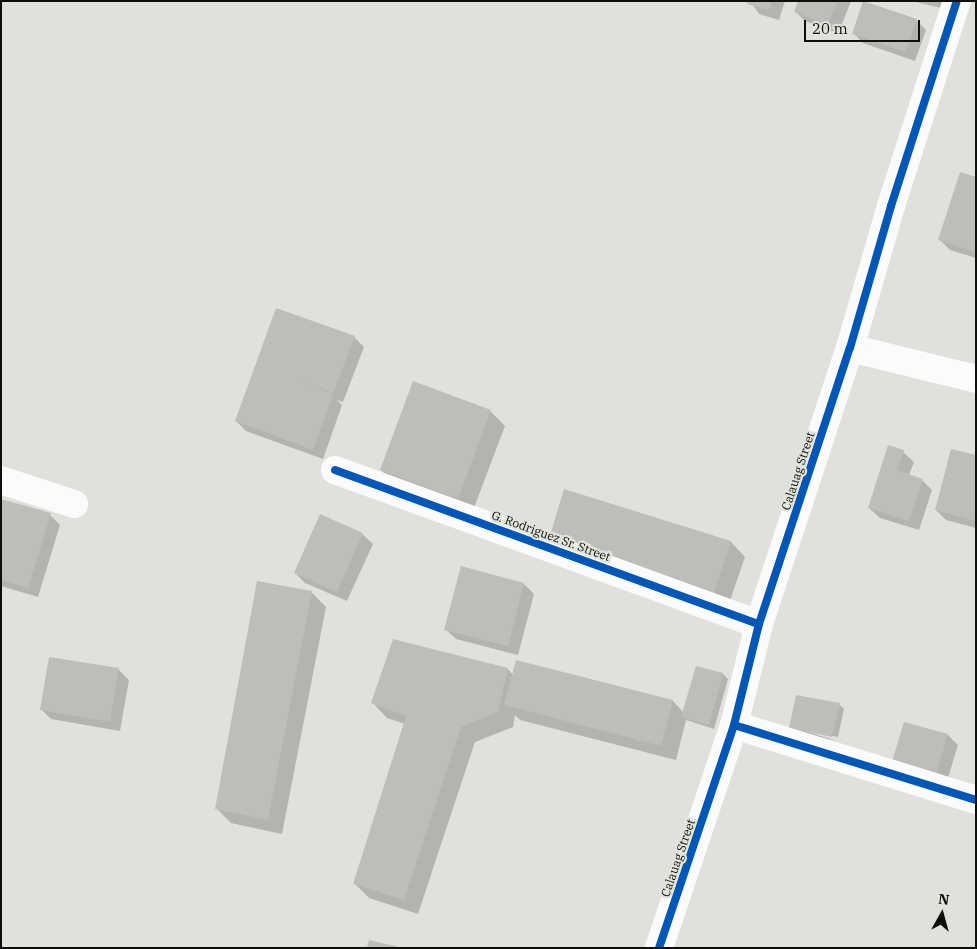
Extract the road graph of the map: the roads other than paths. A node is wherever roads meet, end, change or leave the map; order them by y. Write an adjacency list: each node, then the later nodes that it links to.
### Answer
1 (957, 1): 2 (street, Calauag Street)
2 (850, 348): 3 (street); 7 (street, Calauag Street)
3 (976, 379)
4 (336, 470): 7 (street, G. Rodriguez Sr. Street)
5 (1, 480): 6 (street)
6 (74, 504)
7 (759, 624): 8 (street, Calauag Street)
8 (734, 724): 9 (street); 10 (street, Calauag Street)
9 (976, 800)
10 (659, 948)

